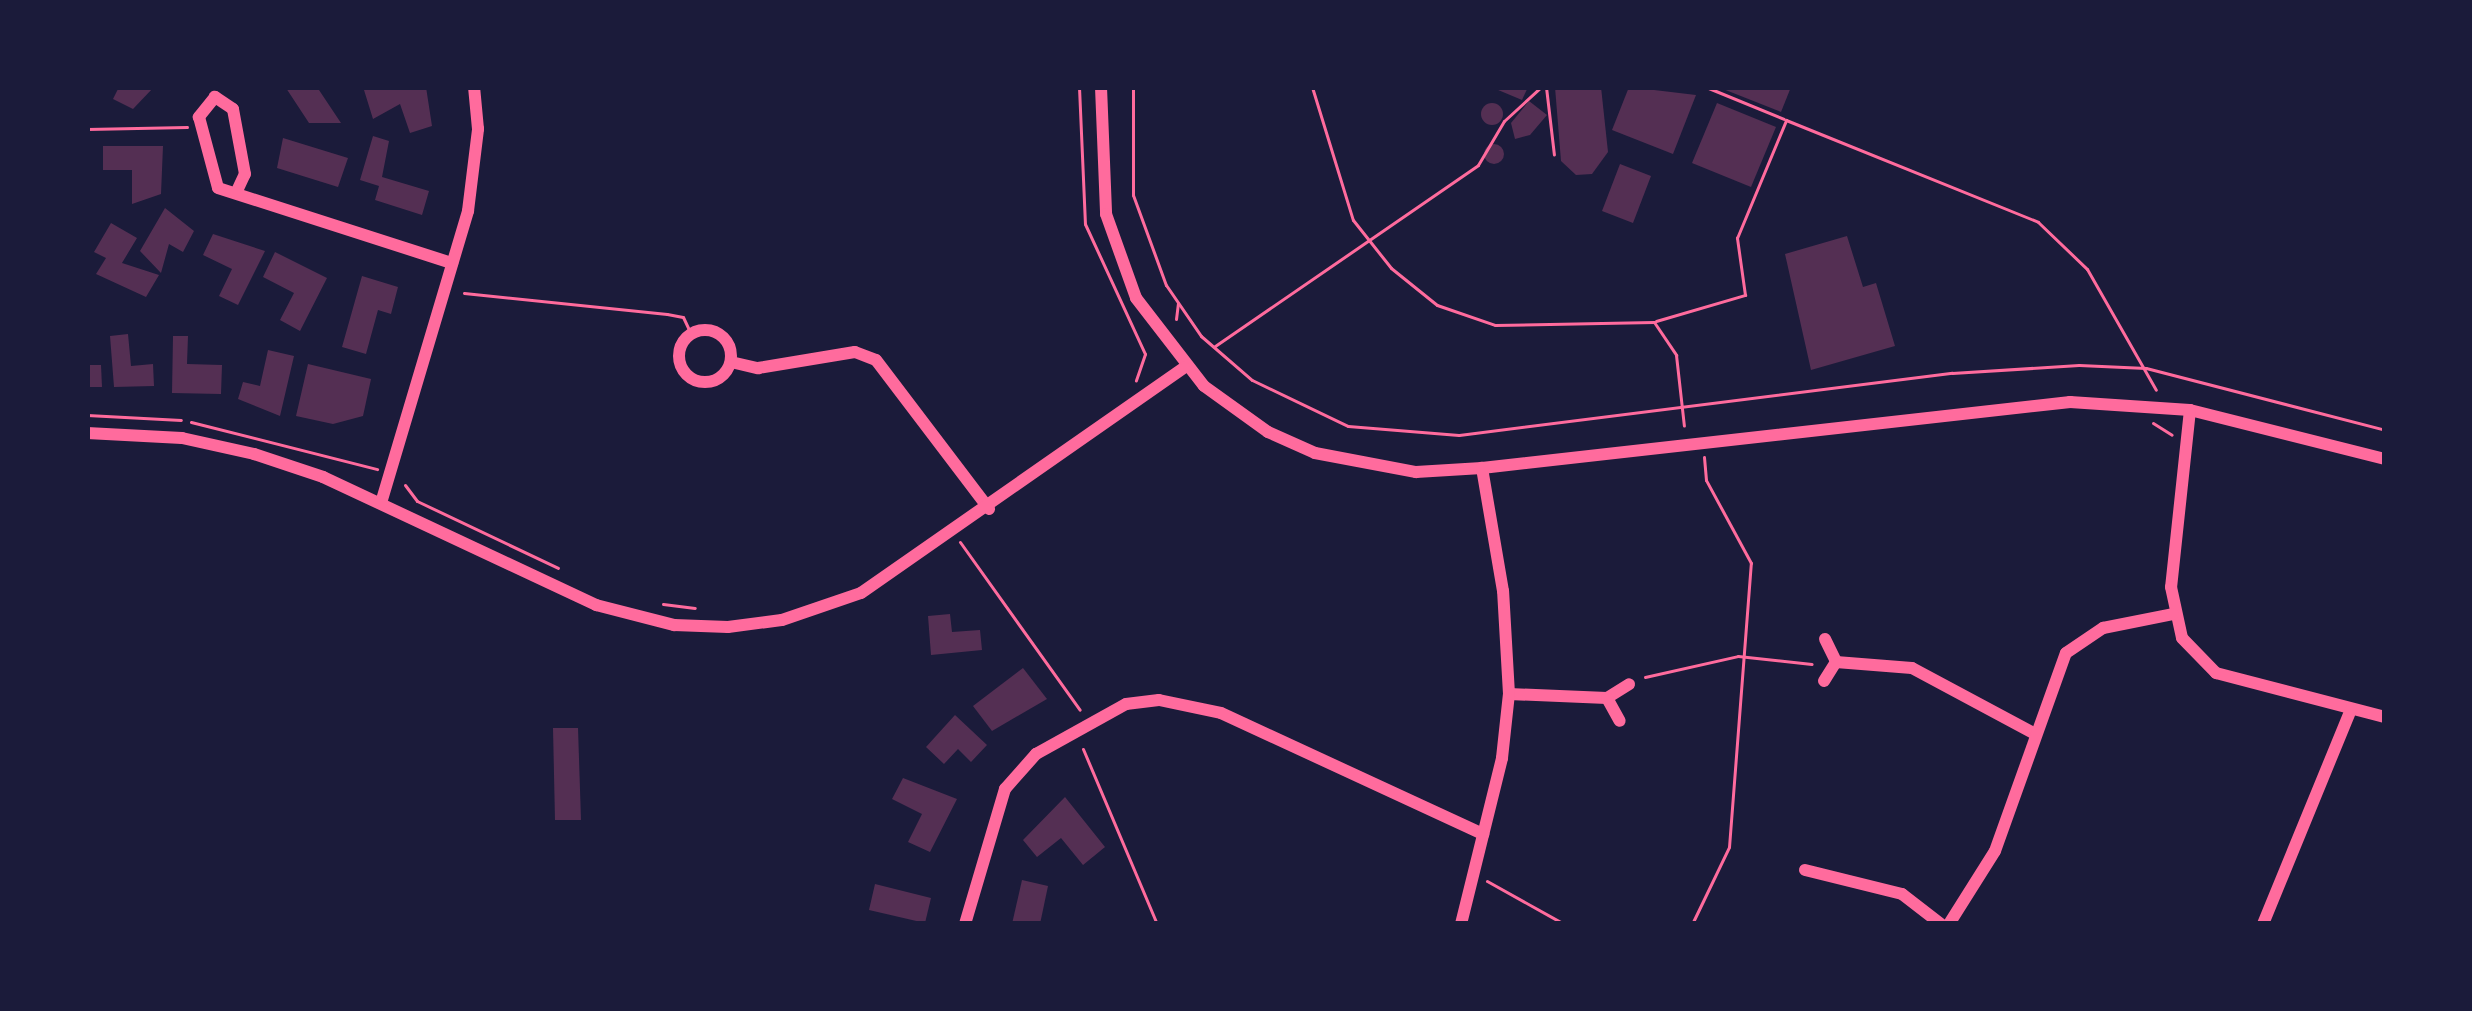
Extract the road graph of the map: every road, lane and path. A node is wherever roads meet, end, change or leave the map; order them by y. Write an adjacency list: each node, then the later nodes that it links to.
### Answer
1 (474, 87): 12 (street)
2 (1078, 87): 22 (path)
3 (1101, 87): 20 (street)
4 (1132, 87): 14 (path)
5 (1544, 87): 10 (path); 18 (path)
6 (1706, 87): 7 (path)
7 (1786, 119): 16 (path); 21 (path)
8 (201, 125): 9 (path); 11 (street); 11 (street)
9 (87, 128)
10 (1554, 154)
11 (236, 193): 12 (street)
12 (452, 263): 13 (street)
13 (445, 288): 17 (path); 30 (street)
14 (1178, 303): 15 (path); 18 (path)
15 (1176, 319)
16 (1654, 322)
17 (691, 334): 19 (street); 19 (street)
18 (1213, 347): 21 (path)
19 (730, 362): 31 (street)
20 (1184, 368): 28 (street); 31 (street)
21 (2146, 368): 23 (path); 25 (path)
22 (1136, 380)
23 (2156, 390)
24 (2190, 410): 27 (street); 28 (street); 36 (street)
25 (2385, 430)
26 (87, 433): 30 (street)
27 (2385, 459)
28 (1482, 468): 40 (street)
29 (405, 482): 33 (path)
30 (381, 503): 32 (street)
31 (989, 509): 32 (street)
32 (954, 534): 43 (path)
33 (574, 575)
34 (659, 603): 35 (path)
35 (710, 610)
36 (2173, 614): 42 (street); 46 (street)
37 (1825, 639): 38 (street)
38 (1830, 672): 39 (path); 46 (street)
39 (1629, 684): 41 (street)
40 (1509, 694): 41 (street); 48 (street)
41 (1607, 698): 45 (street)
42 (2351, 709): 44 (street); 56 (street)
43 (1081, 712)
44 (2385, 717)
45 (1620, 721)
46 (2032, 733): 55 (street)
47 (1080, 741): 52 (path)
48 (1483, 833): 50 (street); 51 (street)
49 (1805, 871): 55 (street)
50 (1474, 873): 53 (street); 54 (path)
51 (965, 924)
52 (1157, 924)
53 (1461, 924)
54 (1564, 924)
55 (1945, 924)
56 (2263, 924)

